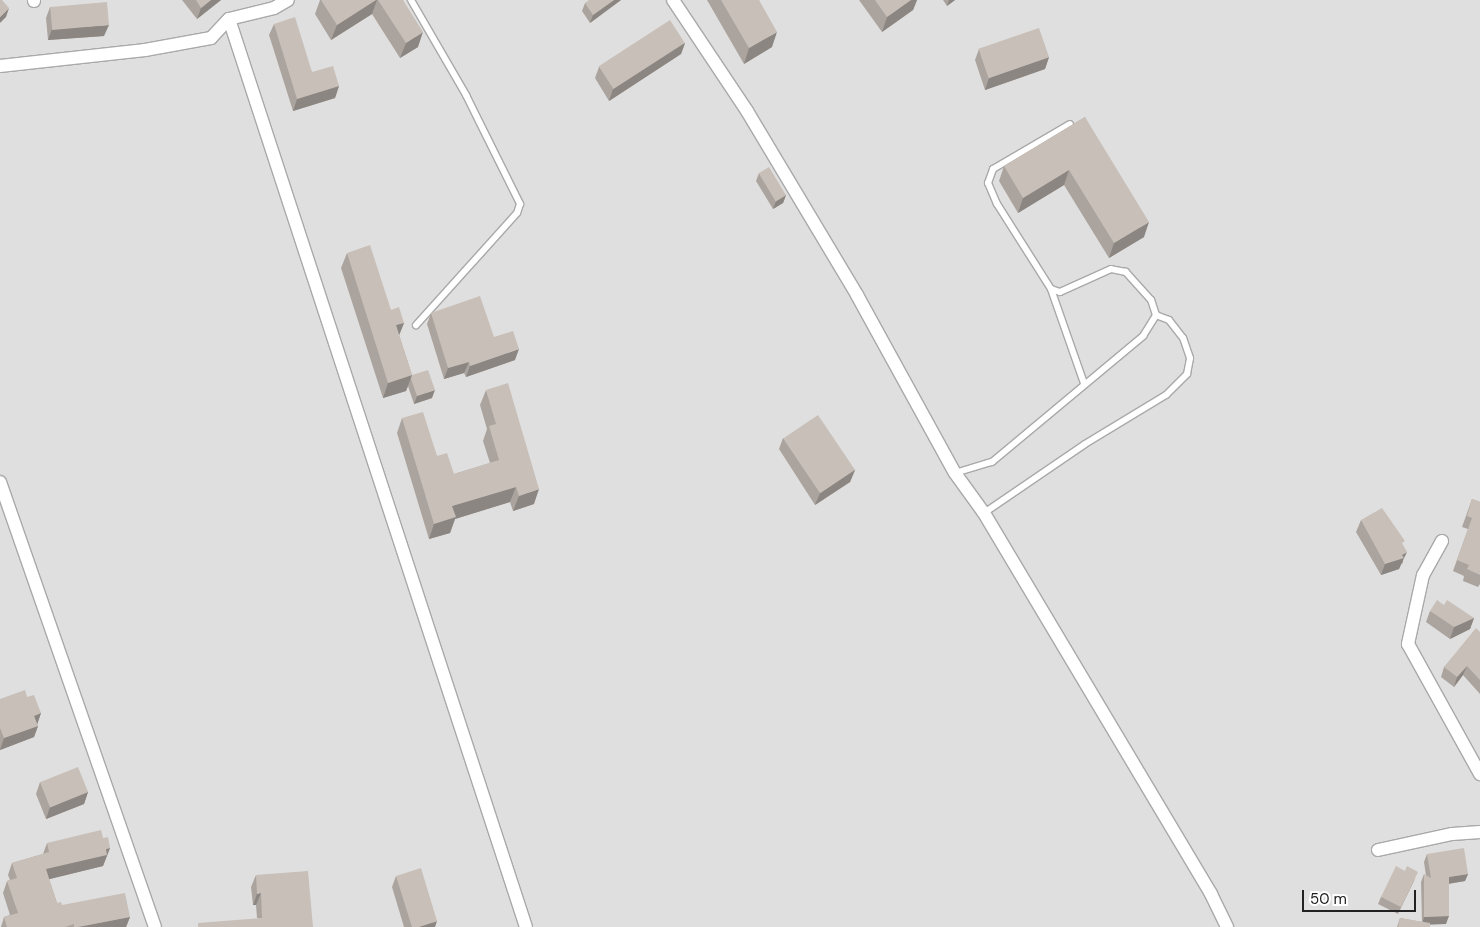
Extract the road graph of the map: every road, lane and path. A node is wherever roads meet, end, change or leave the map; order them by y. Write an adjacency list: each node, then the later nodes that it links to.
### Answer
1 (288, 0): 4 (street)
2 (411, 0): 10 (lane)
3 (673, 0): 12 (street)
4 (270, 4): 5 (street)
5 (229, 19): 6 (street); 20 (street)
6 (0, 66)
7 (1070, 124): 8 (lane)
8 (1051, 289): 9 (lane); 11 (lane)
9 (1156, 315): 11 (lane); 14 (lane)
10 (416, 325)
11 (1084, 383): 12 (lane)
12 (955, 473): 14 (street)
13 (0, 482): 19 (street)
14 (984, 513): 21 (street)
15 (1442, 541): 16 (street)
16 (1480, 774)
17 (1480, 832): 18 (street)
18 (1378, 850)
19 (155, 927)
20 (526, 927)
21 (1226, 927)

